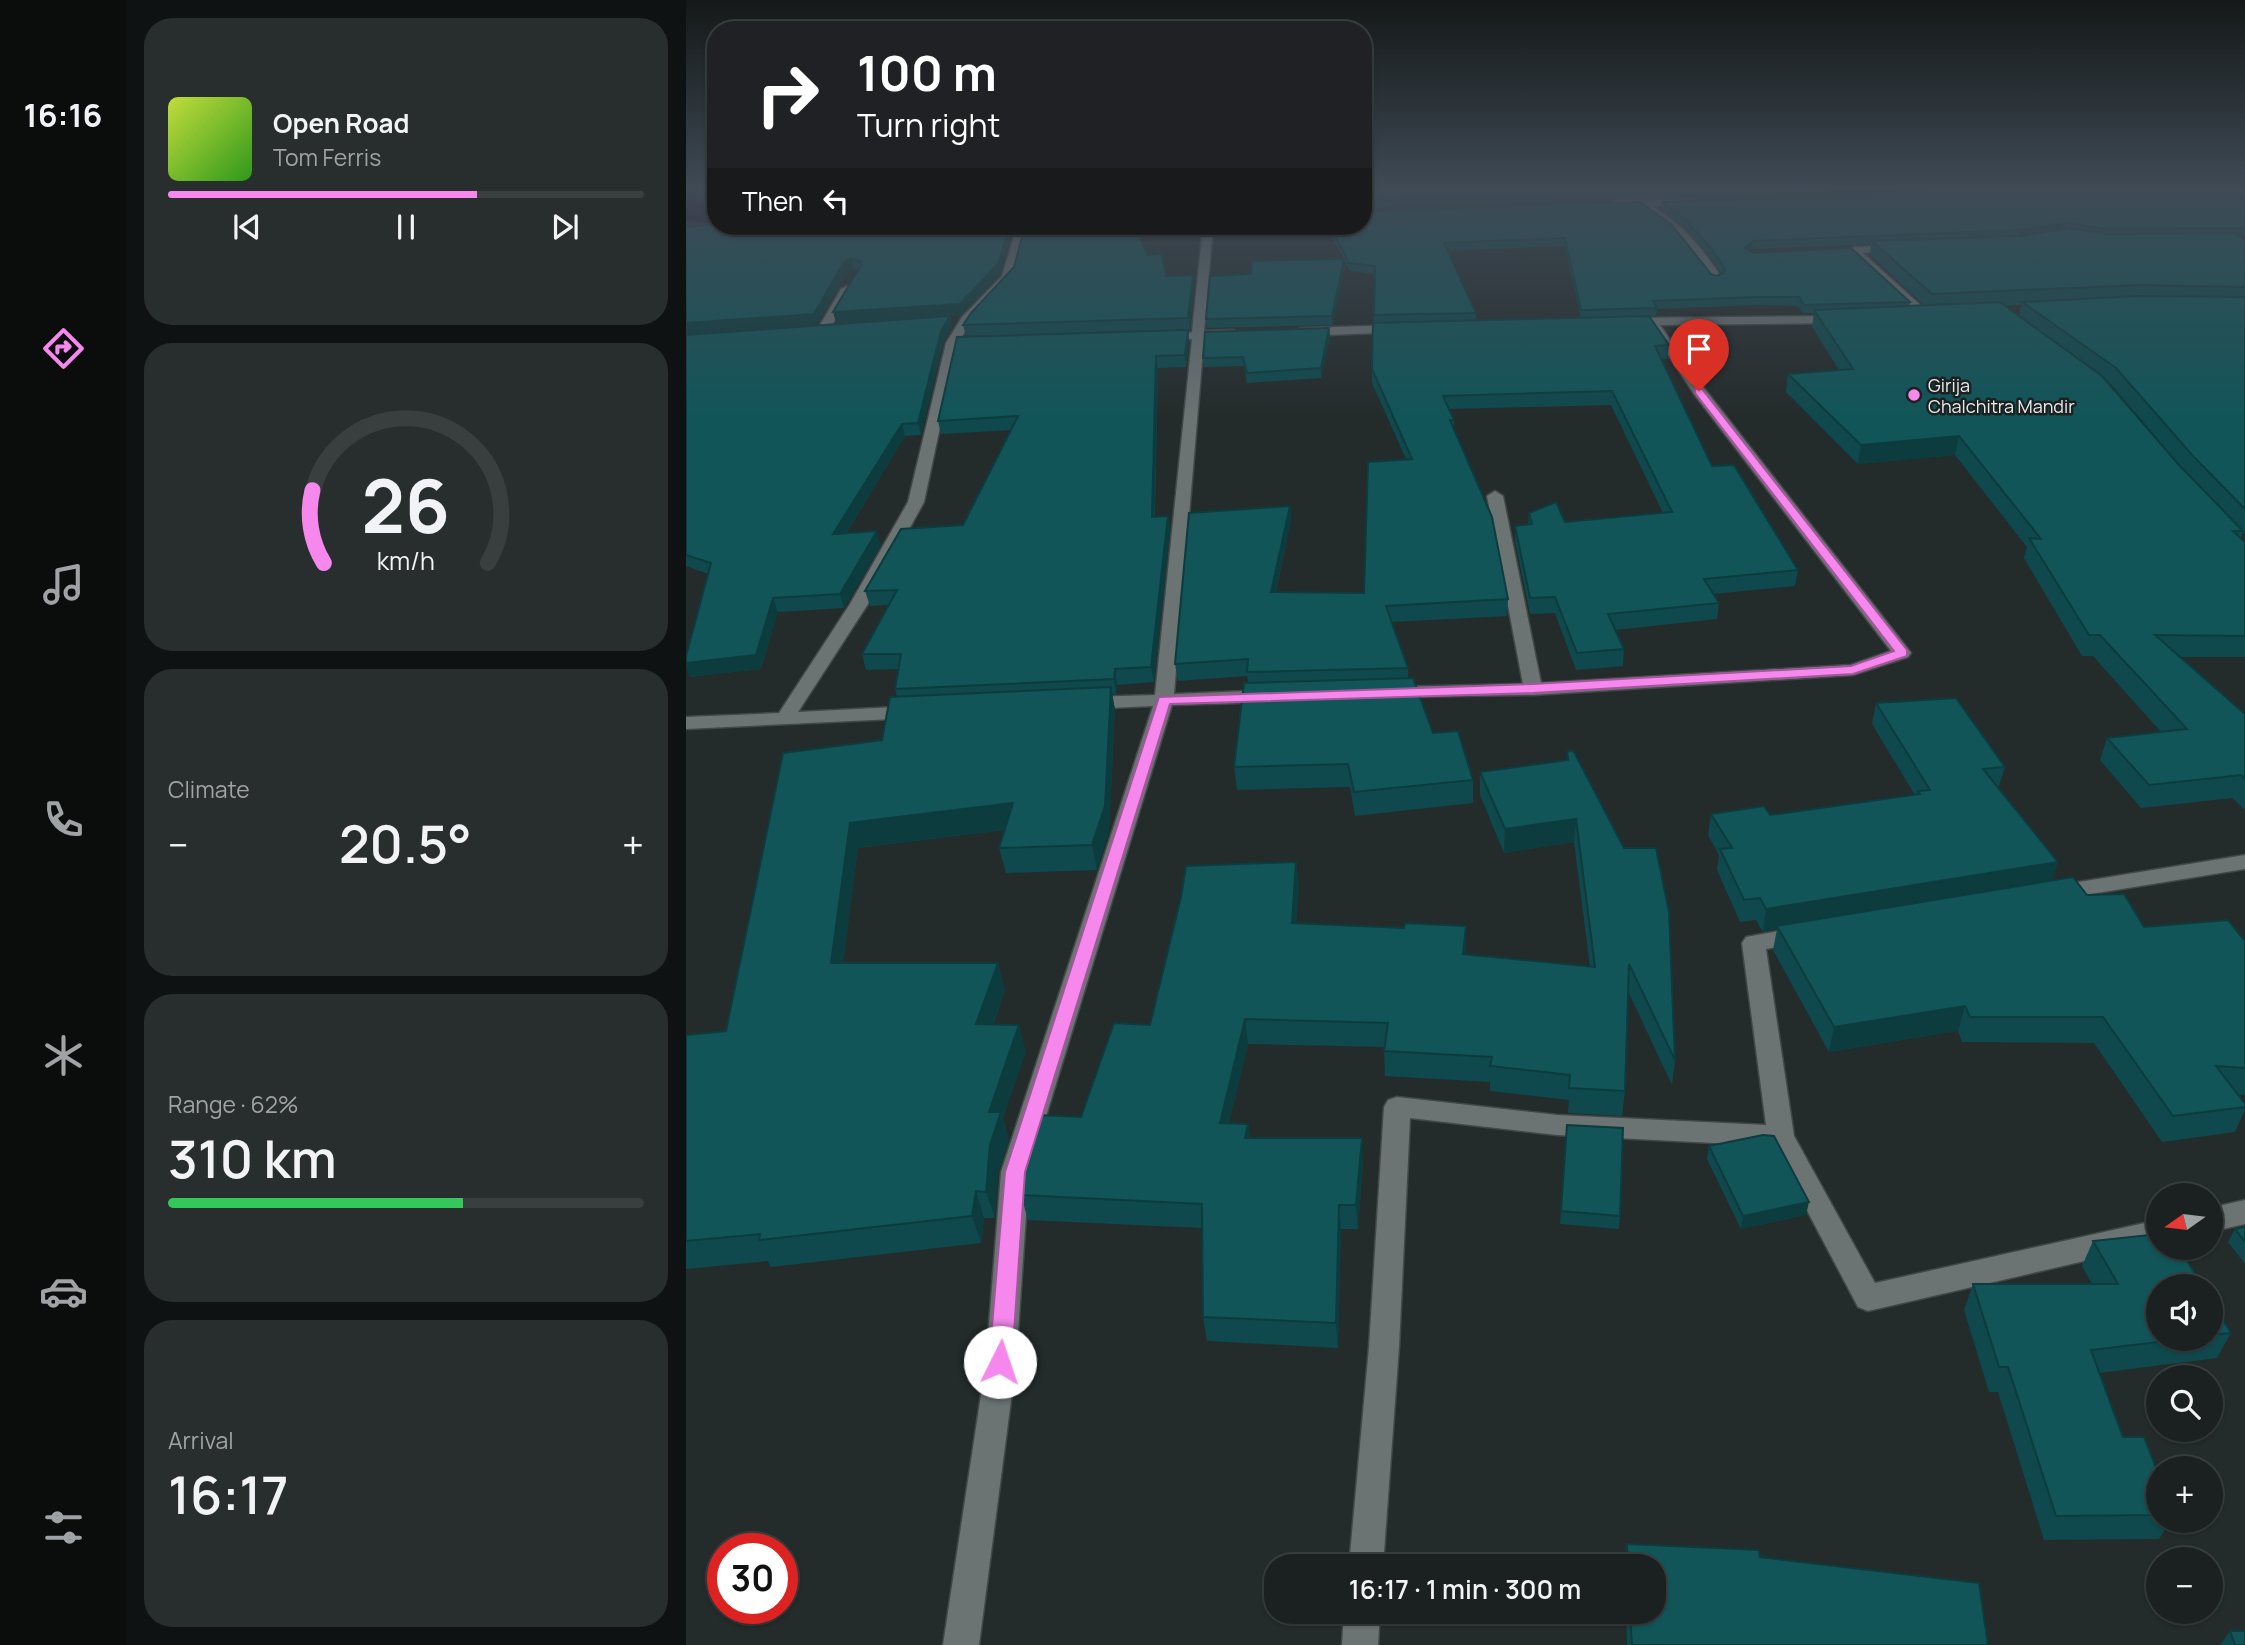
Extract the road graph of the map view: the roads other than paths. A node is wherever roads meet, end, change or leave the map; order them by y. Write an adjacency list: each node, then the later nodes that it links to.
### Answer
1 (1011, 265): 26 (street)
2 (1204, 265): 17 (street)
3 (1708, 265): 6 (street)
4 (1870, 265): 8 (street)
5 (855, 274): 14 (street)
6 (1716, 279)
7 (1950, 315): 8 (street)
8 (1925, 316): 9 (street)
9 (1901, 317)
10 (1852, 320): 11 (street)
11 (1652, 322): 12 (street); 20 (street)
12 (1610, 323)
13 (1418, 329): 15 (street)
14 (809, 331)
15 (1281, 333)
16 (1253, 334): 17 (street)
17 (1198, 335): 18 (street); 23 (street)
18 (1171, 336)
19 (1494, 496): 20 (street)
20 (1533, 688): 21 (street)
21 (1369, 694)
22 (1287, 696): 23 (street)
23 (1164, 700): 24 (street); 37 (street)
24 (1069, 704)
25 (934, 711): 26 (street)
26 (785, 718): 27 (street)
27 (686, 723)
28 (2245, 862): 29 (street)
29 (2027, 898)
30 (1822, 932): 31 (street)
31 (1781, 1136): 34 (street); 35 (street)
32 (2245, 1212): 33 (street)
33 (2223, 1217)
34 (2146, 1235)
35 (1367, 1554)
36 (1361, 1624): 38 (street)
37 (961, 1645)
38 (1360, 1645)

